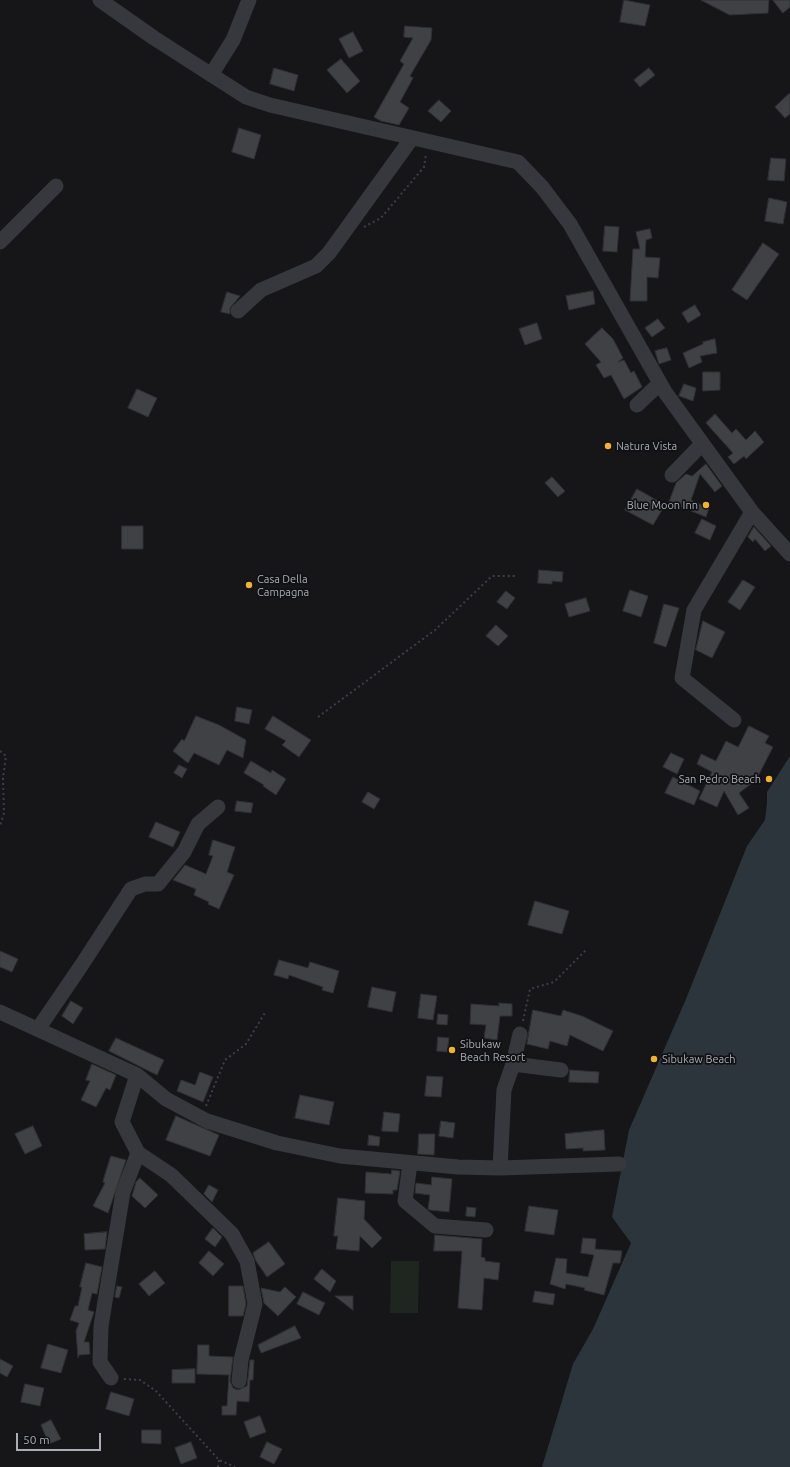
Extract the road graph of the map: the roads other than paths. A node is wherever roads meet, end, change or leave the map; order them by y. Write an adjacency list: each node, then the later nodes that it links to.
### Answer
1 (100, 0): 3 (street)
2 (249, 0): 3 (street)
3 (211, 75): 4 (street)
4 (412, 138): 7 (street); 8 (street)
5 (56, 186): 6 (street)
6 (0, 242)
7 (238, 311)
8 (660, 383): 9 (street); 10 (street)
9 (637, 405)
10 (702, 444): 11 (street); 12 (street)
11 (672, 475)
12 (752, 512): 13 (street); 14 (street)
13 (790, 554)
14 (734, 720)
15 (218, 807): 17 (street)
16 (0, 1012): 17 (street)
17 (38, 1029): 21 (street)
18 (520, 1034): 19 (street)
19 (513, 1064): 20 (street); 25 (street)
20 (561, 1070)
21 (137, 1075): 22 (street); 23 (street)
22 (138, 1153): 27 (street); 28 (street)
23 (410, 1163): 25 (street); 26 (street)
24 (619, 1164): 25 (street)
25 (500, 1168)
26 (486, 1230)
27 (111, 1378)
28 (239, 1380)

